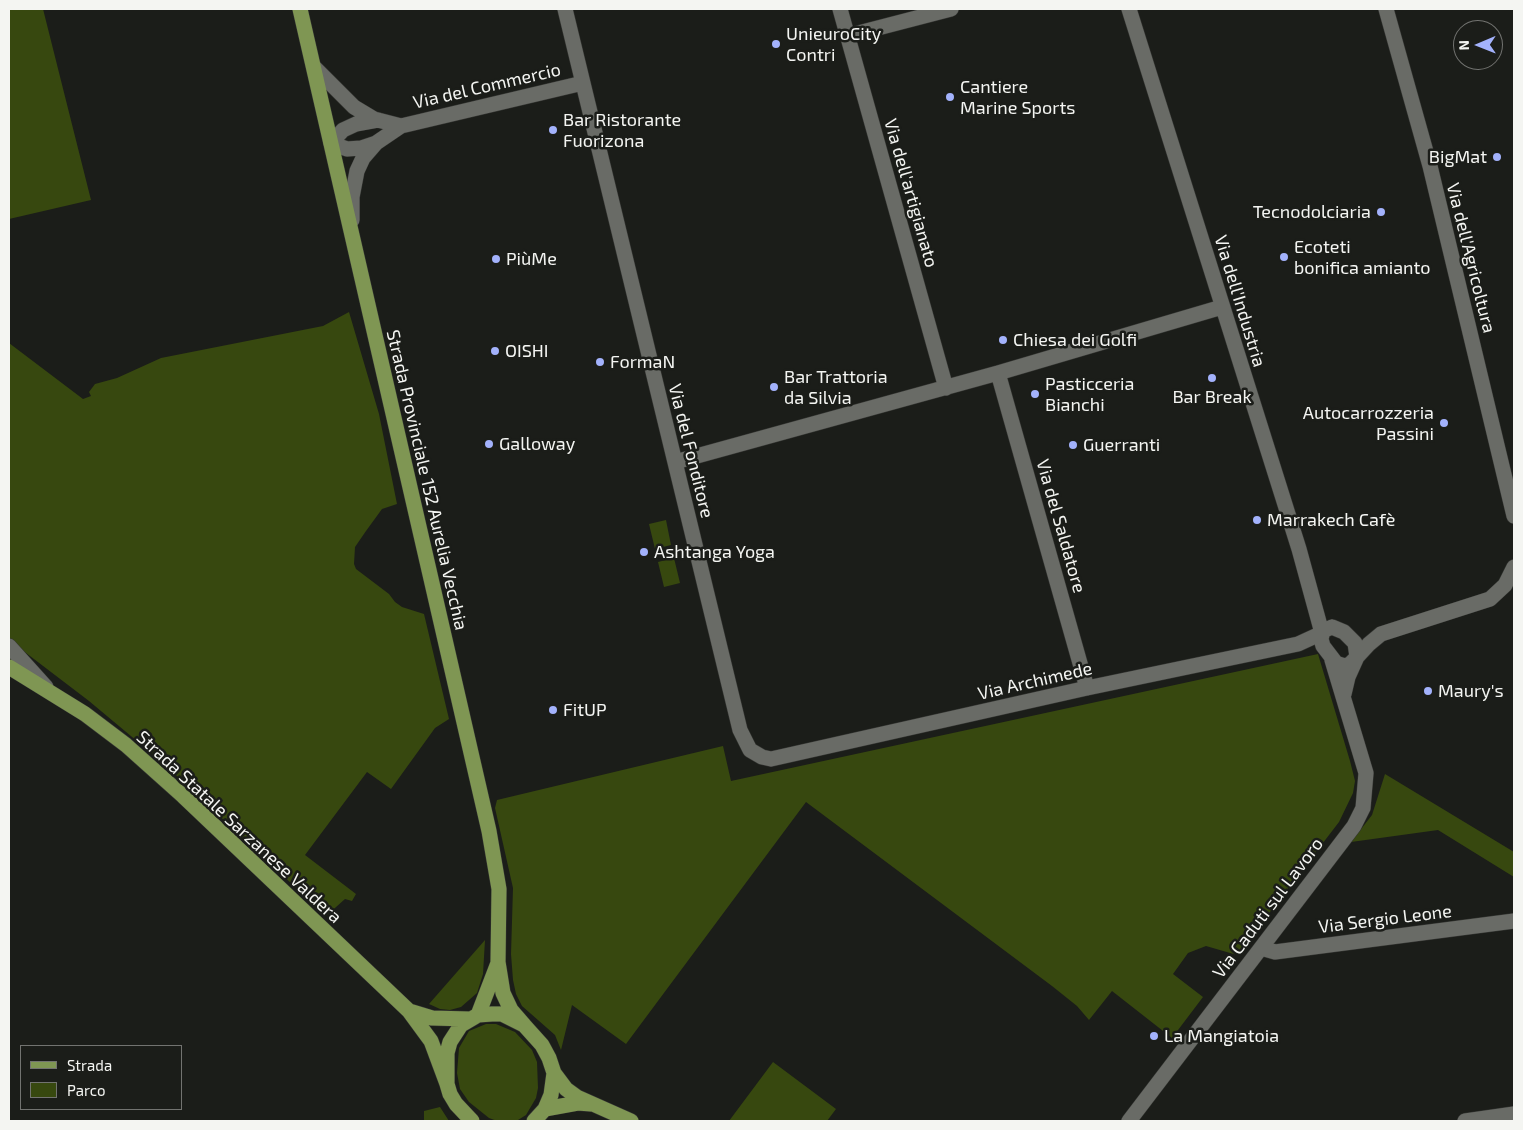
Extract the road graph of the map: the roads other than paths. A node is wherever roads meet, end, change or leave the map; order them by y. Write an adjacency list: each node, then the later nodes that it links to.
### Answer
1 (300, 9): 8 (main road, Strada Provinciale 152 Aurelia Vecchia)
2 (565, 9): 9 (street, Via del Fonditore)
3 (840, 9): 7 (street, Via dell'artigianato)
4 (951, 9): 7 (street)
5 (1129, 9): 15 (street, Via dell'Industria)
6 (1386, 9): 19 (street, Via dell'Agricoltura)
7 (847, 36): 17 (street, Via dell'artigianato)
8 (314, 67): 10 (street, Via del Commercio); 12 (main road, Strada Provinciale 152 Aurelia Vecchia)
9 (583, 83): 11 (street, Via del Commercio); 18 (street, Via del Fonditore)
10 (378, 120): 11 (street, Via del Commercio); 12 (street, Via del Commercio)
11 (401, 126): 13 (street, Via del Commercio)
12 (331, 143): 13 (street, Via del Commercio); 14 (main road, Strada Provinciale 152 Aurelia Vecchia)
13 (376, 143): 14 (street, Via del Commercio)
14 (352, 237): 36 (main road, Strada Provinciale 152 Aurelia Vecchia)
15 (1222, 307): 16 (street); 21 (street, Via dell'Industria)
16 (998, 373): 17 (street); 30 (street, Via del Saldatore)
17 (946, 388): 18 (street)
18 (675, 462): 33 (street, Via del Fonditore)
19 (1514, 516)
20 (1514, 567): 24 (street)
21 (1316, 604): 22 (street, Via dell'Industria); 23 (street, Via dell'Industria)
22 (1342, 631): 23 (street); 24 (street); 28 (street)
23 (1322, 633): 25 (street, Via Archimede); 27 (street, Via Caduti sul Lavoro)
24 (1381, 634): 28 (street)
25 (1298, 644): 27 (street, Via Archimede); 30 (street, Via Archimede)
26 (9, 646): 31 (street)
27 (1329, 655): 28 (street); 32 (street, Via Caduti sul Lavoro)
28 (1357, 657): 32 (street)
29 (9, 666): 31 (main road, Strada Statale Sarzanese Valdera)
30 (1087, 688): 33 (street, Via Archimede)
31 (51, 692): 37 (main road, Strada Statale Sarzanese Valdera)
32 (1344, 695): 35 (street, Via Caduti sul Lavoro)
33 (781, 758)
34 (1514, 921): 35 (street, Via Sergio Leone)
35 (1261, 948): 47 (street, Via Caduti sul Lavoro)
36 (498, 962): 38 (main road, Strada Provinciale 152 Aurelia Vecchia); 39 (main road, Strada Provinciale 152 Aurelia Vecchia)
37 (409, 1011): 38 (main road, Strada Statale Sarzanese Valdera); 41 (main road, Strada Statale Sarzanese Valdera)
38 (473, 1017): 39 (main road, Strada Provinciale 152 Aurelia Vecchia); 41 (main road, Strada Provinciale 152 Aurelia Vecchia)
39 (524, 1025): 40 (main road, Strada Provinciale 152 Aurelia Vecchia)
40 (554, 1073): 42 (main road); 44 (main road)
41 (447, 1084): 45 (main road, Strada Provinciale 152 Aurelia Vecchia)
42 (591, 1104): 44 (main road); 46 (main road)
43 (1514, 1114): 48 (street)
44 (538, 1118)
45 (472, 1121)
46 (632, 1121)
47 (1129, 1121)
48 (1465, 1121)

